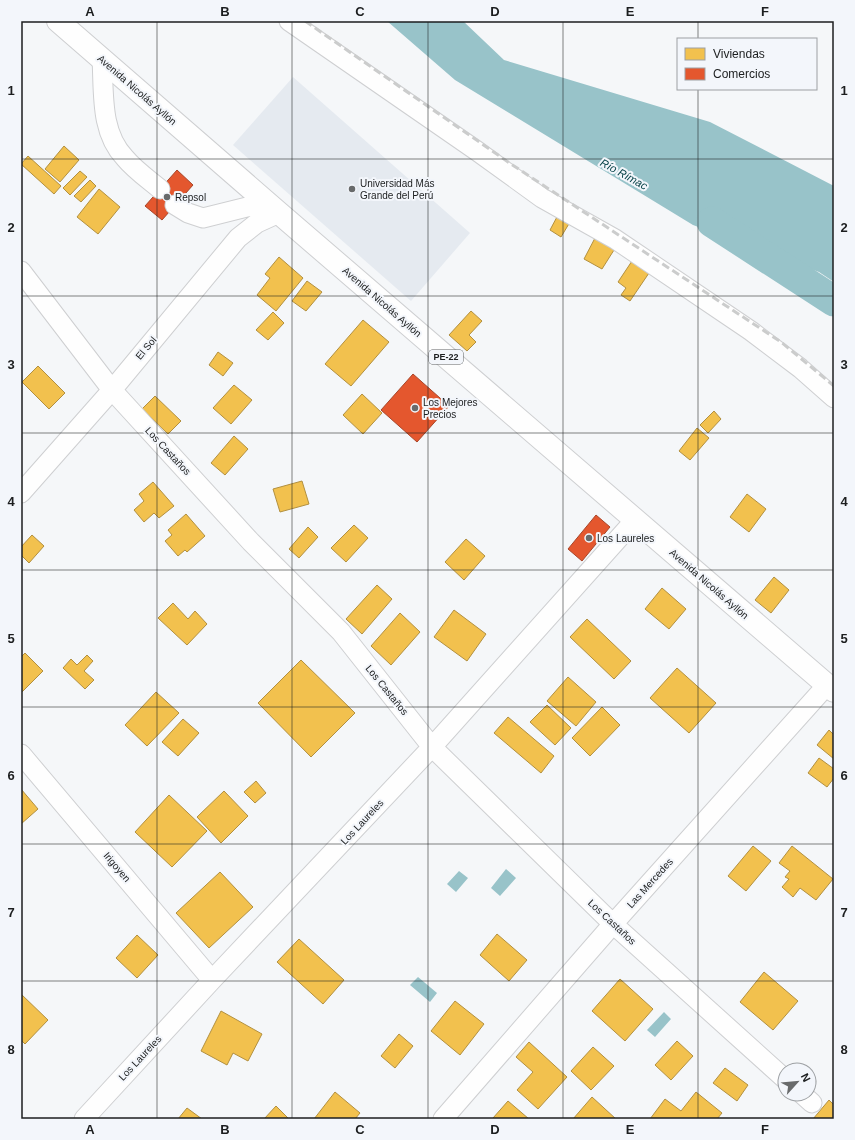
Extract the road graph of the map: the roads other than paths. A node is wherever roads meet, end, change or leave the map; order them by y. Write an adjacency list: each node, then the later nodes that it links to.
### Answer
1 (58, 21): 3 (highway, Avenida Nicolás Ayllón / PE-22)
2 (289, 21): 9 (street)
3 (102, 59): 4 (street); 6 (highway, Avenida Nicolás Ayllón / PE-22)
4 (160, 189)
5 (175, 205): 6 (street)
6 (273, 207): 8 (street, El Sol); 11 (highway, Avenida Nicolás Ayllón / PE-22)
7 (21, 271): 8 (street, Los Castaños)
8 (112, 390): 10 (street, El Sol); 13 (street, Los Castaños)
9 (834, 398)
10 (21, 494)
11 (635, 520): 12 (highway, Avenida Nicolás Ayllón / PE-22); 13 (street, Los Laureles)
12 (831, 688): 15 (street, Las Mercedes)
13 (432, 747): 15 (street, Los Castaños); 16 (street, Los Laureles)
14 (21, 754): 16 (street, Irigoyen)
15 (613, 924): 17 (street, Los Castaños); 19 (street, Las Mercedes)
16 (212, 980): 18 (street, Los Laureles)
17 (777, 1072)
18 (84, 1119)
19 (443, 1119)

